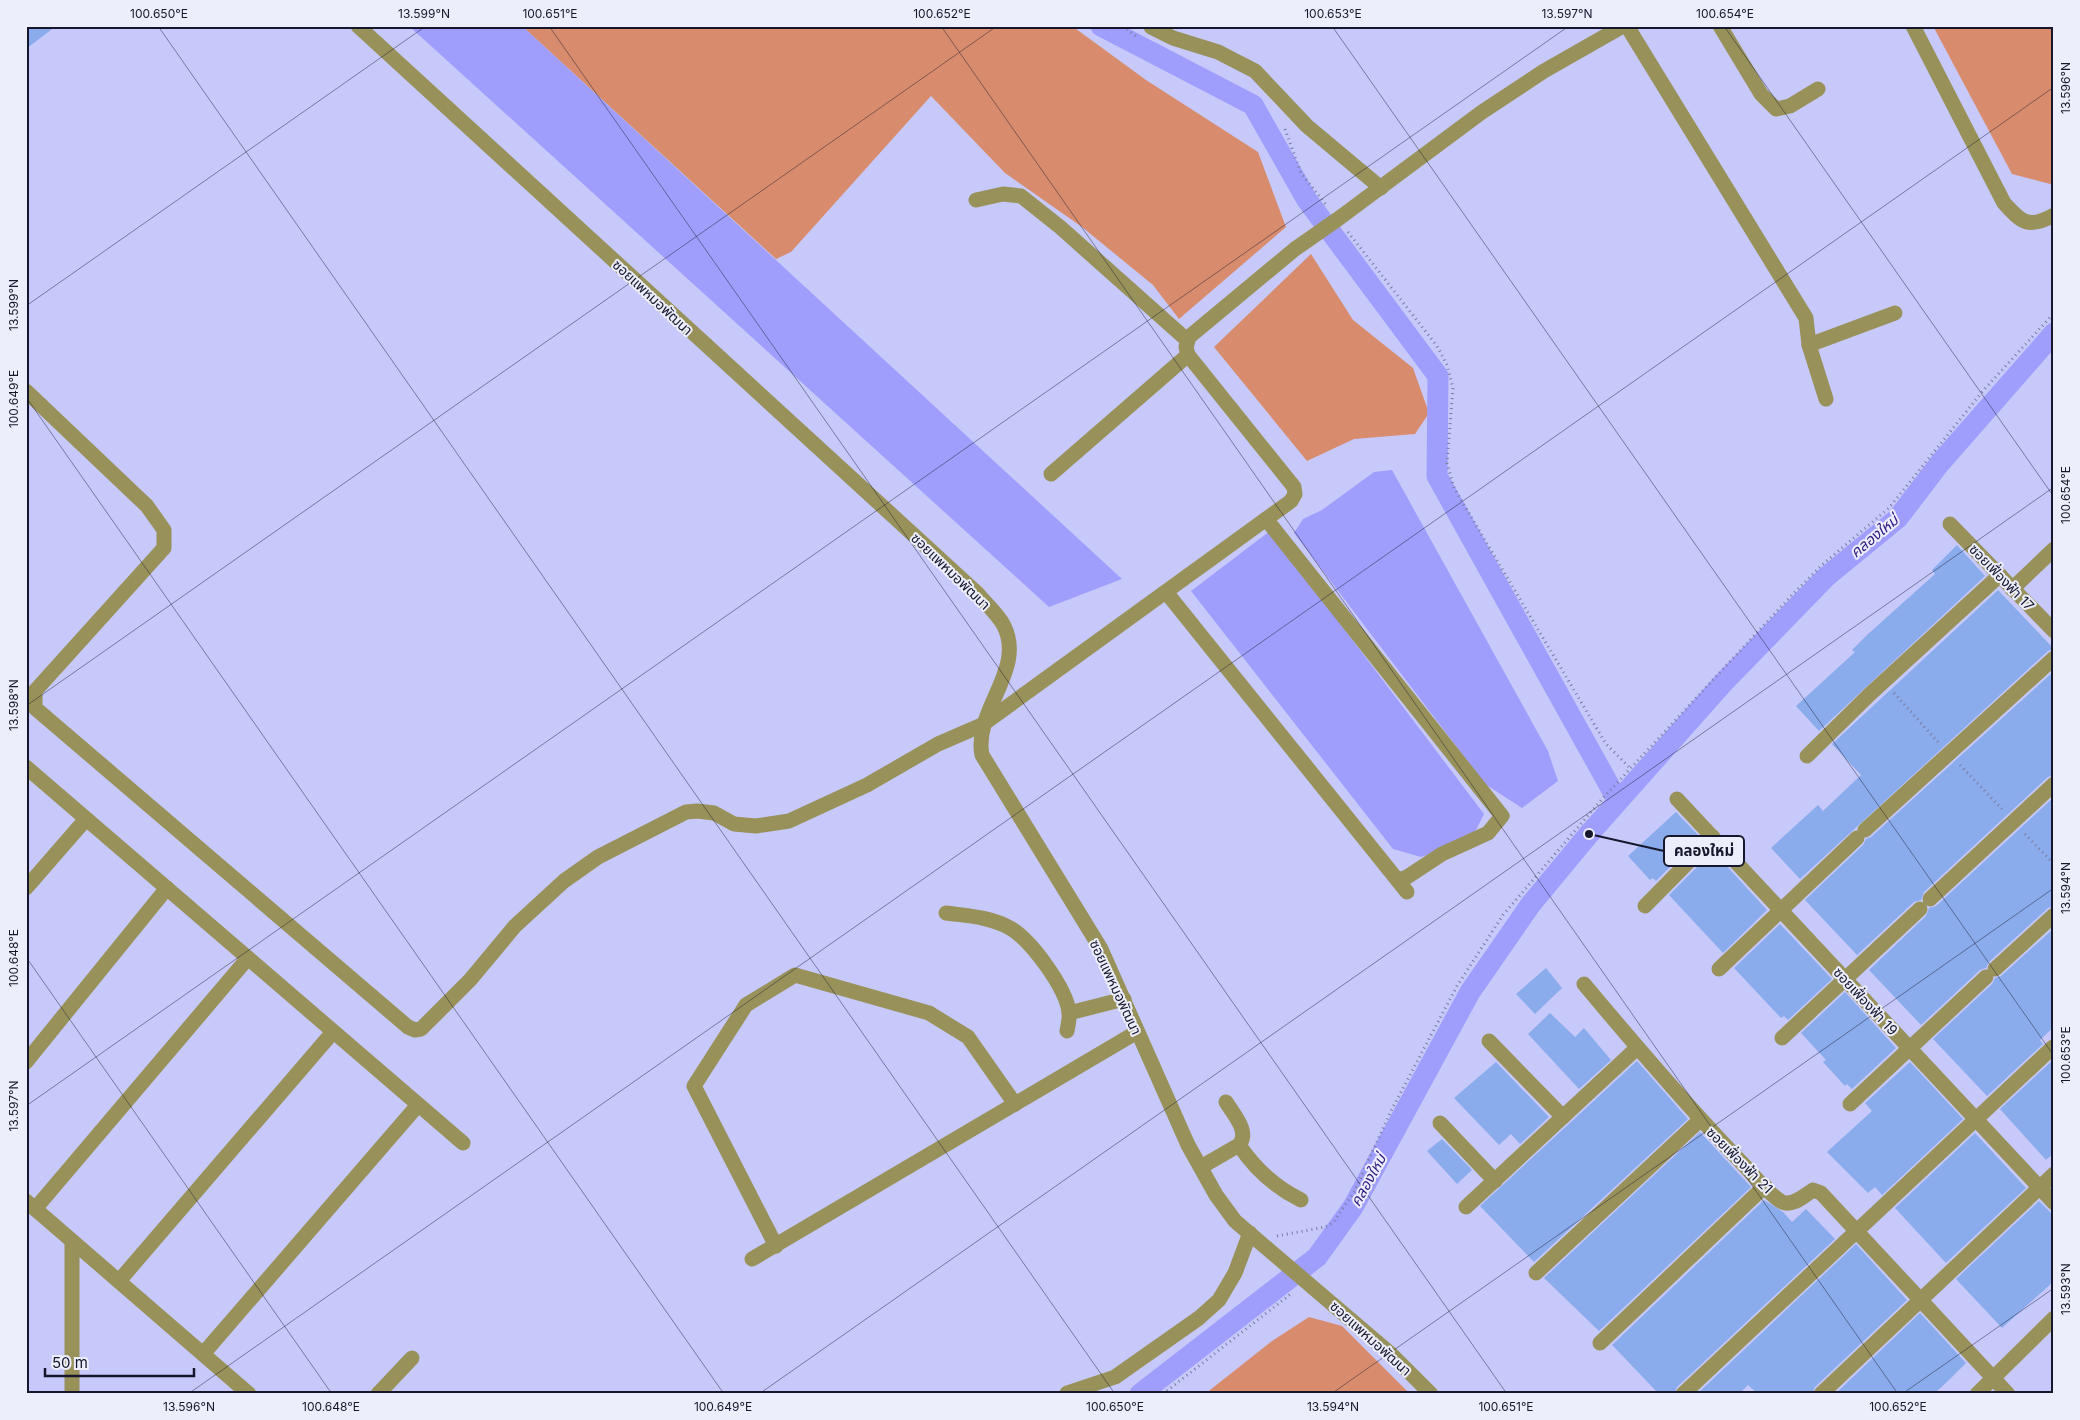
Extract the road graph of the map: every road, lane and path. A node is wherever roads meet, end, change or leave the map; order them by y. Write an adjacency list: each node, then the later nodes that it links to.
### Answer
1 (358, 26): 30 (street, ซอยแพหมอพัฒนา)
2 (1122, 26): 7 (path)
3 (1625, 26): 10 (street); 16 (street)
4 (1720, 26): 8 (street)
5 (1913, 26): 12 (street)
6 (1151, 27): 10 (street)
7 (1138, 38)
8 (1818, 90)
9 (1283, 124): 13 (path)
10 (1381, 188): 13 (street)
11 (976, 200): 17 (street)
12 (2054, 215)
13 (1335, 222): 17 (street); 34 (path)
14 (1895, 313): 16 (street)
15 (2054, 313): 34 (path)
16 (1809, 344): 19 (street)
17 (1188, 347): 20 (street); 21 (street)
18 (26, 391): 30 (street)
19 (1826, 398)
20 (1052, 474)
21 (1266, 519): 26 (street); 26 (street)
22 (1950, 524): 24 (street, ซอยเฟื่องฟ้า 17)
23 (2054, 549): 25 (street)
24 (2000, 575): 25 (street, ซอยเฟื่องฟ้า 17); 29 (street)
25 (2012, 589): 27 (street, ซอยเฟื่องฟ้า 17)
26 (1166, 592): 30 (street)
27 (2054, 631)
28 (2054, 658): 31 (street)
29 (1884, 682): 31 (path); 32 (street)
30 (982, 725): 51 (street, ซอยแพหมอพัฒนา)
31 (1949, 754): 38 (path); 44 (street)
32 (1807, 756)
33 (26, 767): 37 (street)
34 (1631, 769): 82 (path)
35 (2054, 784): 38 (street)
36 (1678, 799): 39 (street, ซอยเฟื่องฟ้า 19)
37 (86, 819): 41 (street); 42 (street)
38 (2013, 821): 40 (path); 49 (street)
39 (1713, 837): 43 (street); 44 (street, ซอยเฟื่องฟ้า 19)
40 (2054, 864)
41 (26, 888)
42 (167, 888): 47 (street); 61 (street)
43 (1645, 906)
44 (1780, 910): 48 (street); 49 (street, ซอยเฟื่องฟ้า 19)
45 (946, 913): 52 (street)
46 (2054, 915): 60 (street)
47 (248, 958): 54 (street); 79 (street)
48 (1719, 969)
49 (1845, 980): 56 (street); 60 (street, ซอยเฟื่องฟ้า 19)
50 (1584, 984): 59 (street, ซอยเฟื่องฟ้า 21)
51 (1122, 995): 52 (street); 55 (street, ซอยแพหมอพัฒนา)
52 (1070, 1013): 53 (street)
53 (1067, 1031)
54 (333, 1032): 65 (street); 87 (street)
55 (1137, 1032): 63 (street); 72 (street, ซอยแพหมอพัฒนา)
56 (1782, 1038)
57 (1489, 1041): 66 (street)
58 (2052, 1047): 67 (street)
59 (1637, 1048): 66 (street); 68 (street, ซอยเฟื่องฟ้า 21)
60 (1909, 1048): 64 (street); 67 (street, ซอยเฟื่องฟ้า 19)
61 (26, 1062)
62 (1226, 1102): 71 (street)
63 (1015, 1104): 84 (street); 84 (street)
64 (1850, 1104)
65 (418, 1105): 70 (street); 92 (street)
66 (1563, 1117): 74 (street)
67 (1976, 1119): 76 (street, ซอยเฟื่องฟ้า 19); 81 (street)
68 (1700, 1120): 75 (street, ซอยเฟื่องฟ้า 21); 86 (street)
69 (1440, 1123): 74 (street)
70 (463, 1143)
71 (1239, 1145): 72 (street); 77 (street)
72 (1201, 1167): 82 (street, ซอยแพหมอพัฒนา)
73 (2054, 1174): 76 (street)
74 (1496, 1181): 80 (street)
75 (1765, 1186): 81 (street, ซอยเฟื่องฟ้า 21); 91 (street)
76 (2039, 1188): 78 (street, ซอยเฟื่องฟ้า 19); 89 (street)
77 (1300, 1200)
78 (2054, 1203)
79 (31, 1205): 83 (street)
80 (1466, 1207)
81 (1856, 1231): 89 (street, ซอยเฟื่องฟ้า 21); 101 (street)
82 (1253, 1236): 95 (street); 100 (street, ซอยแพหมอพัฒนา)
83 (72, 1241): 87 (street); 96 (street)
84 (776, 1246): 85 (street)
85 (752, 1260)
86 (1536, 1273)
87 (119, 1281): 92 (street)
88 (1300, 1298): 99 (path)
89 (1920, 1300): 94 (street, ซอยเฟื่องฟ้า 21); 102 (street)
90 (2054, 1318): 94 (street)
91 (1600, 1343)
92 (203, 1354): 97 (street)
93 (412, 1358): 98 (street)
94 (1993, 1378): 103 (street); 104 (street, ซอยเฟื่องฟ้า 21)
95 (1067, 1393)
96 (72, 1394)
97 (249, 1394)
98 (378, 1394)
99 (1163, 1394)
100 (1430, 1394)
101 (1683, 1394)
102 (1820, 1394)
103 (1977, 1394)
104 (2008, 1394)

